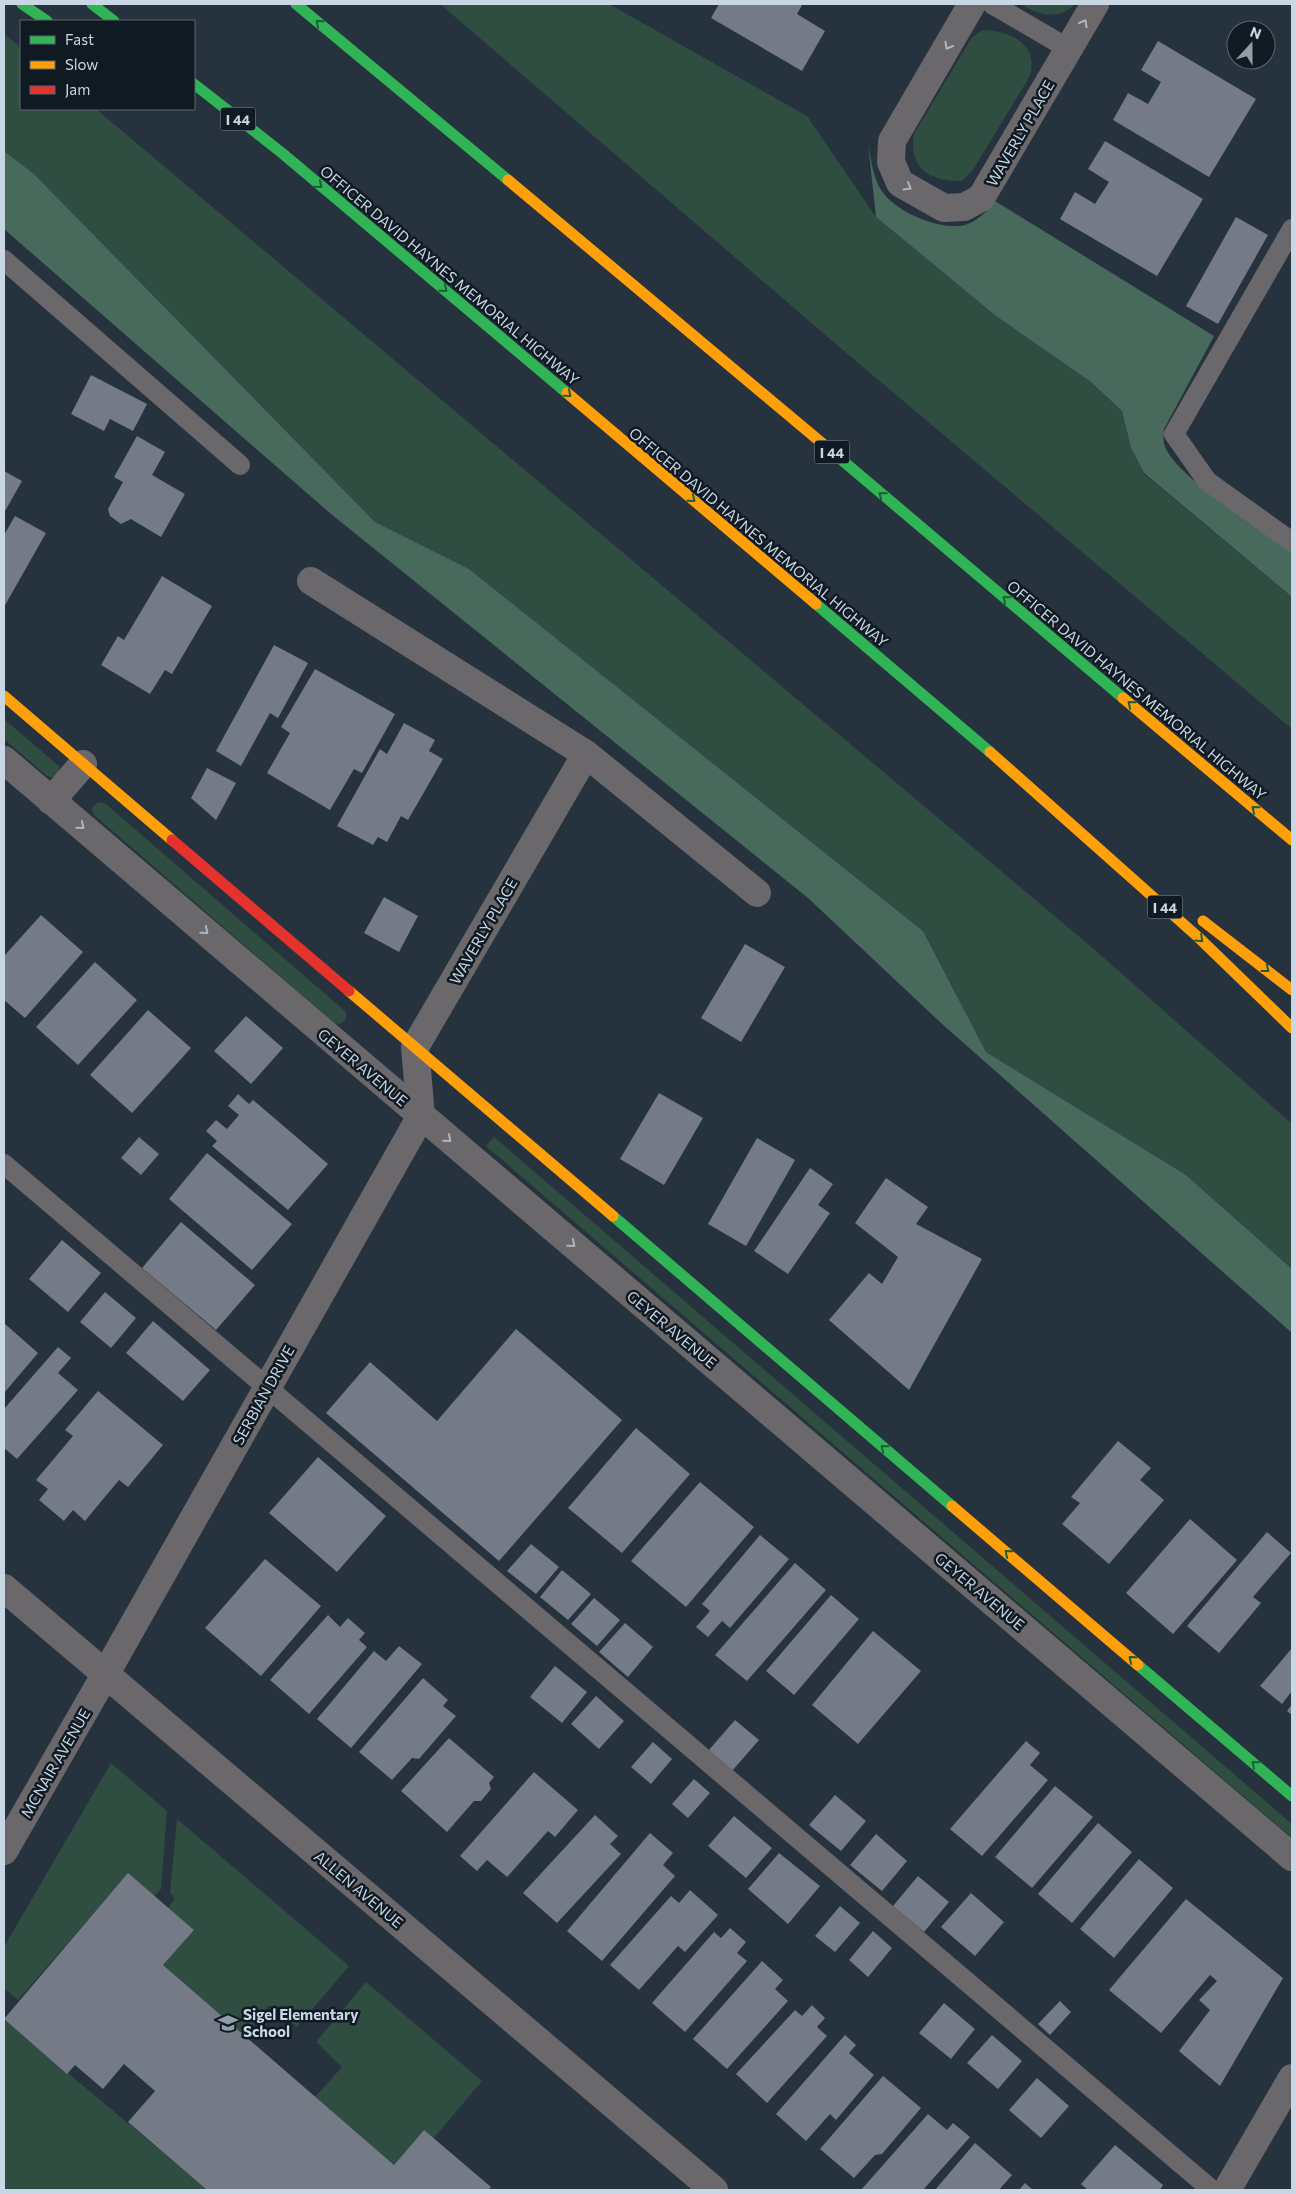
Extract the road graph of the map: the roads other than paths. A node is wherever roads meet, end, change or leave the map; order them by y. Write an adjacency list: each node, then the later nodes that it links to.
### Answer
1 (22, 4): 7 (main road)
2 (92, 4): 8 (main road)
3 (296, 4): 11 (main road, OFFICER DAVID HAYNES MEMORIAL HIGHWAY / I 44, one-way to 3)
4 (972, 4): 10 (street, WAVERLY PLACE, one-way to 10)
5 (992, 4): 10 (lane)
6 (1096, 4): 10 (street, WAVERLY PLACE, one-way to 6)
7 (46, 20)
8 (113, 20)
9 (341, 27): 11 (main road)
10 (1069, 49)
11 (370, 65): 26 (main road, OFFICER DAVID HAYNES MEMORIAL HIGHWAY / I 44, one-way to 11)
12 (195, 85): 14 (main road, OFFICER DAVID HAYNES MEMORIAL HIGHWAY / I 44)
13 (229, 127): 14 (main road)
14 (282, 153): 24 (main road, OFFICER DAVID HAYNES MEMORIAL HIGHWAY / I 44, one-way to 24)
15 (1292, 229): 18 (lane)
16 (4, 260): 17 (lane)
17 (240, 465)
18 (1292, 542)
19 (311, 581): 21 (street)
20 (4, 696): 23 (main road)
21 (586, 754): 28 (street); 32 (street, WAVERLY PLACE)
22 (4, 760): 25 (street, GEYER AVENUE)
23 (83, 764): 25 (street); 32 (main road)
24 (1034, 790): 27 (main road); 31 (main road, OFFICER DAVID HAYNES MEMORIAL HIGHWAY / I 44, one-way to 31)
25 (51, 801): 33 (street, GEYER AVENUE, one-way to 33)
26 (1292, 840)
27 (1159, 887)
28 (757, 893)
29 (1190, 911): 30 (main road, one-way to 30)
30 (1292, 990)
31 (1292, 1028)
32 (415, 1047): 33 (street); 38 (main road, one-way to 32)
33 (421, 1116): 35 (street, SERBIAN DRIVE); 40 (street, GEYER AVENUE, one-way to 40)
34 (4, 1164): 35 (lane)
35 (268, 1388): 37 (street, SERBIAN DRIVE); 43 (lane)
36 (4, 1588): 37 (street, ALLEN AVENUE)
37 (105, 1675): 39 (street, MCNAIR AVENUE); 42 (street, ALLEN AVENUE)
38 (1292, 1796)
39 (4, 1851)
40 (1292, 1857)
41 (1292, 2078): 44 (street)
42 (714, 2190)
43 (1212, 2190)
44 (1227, 2190)

